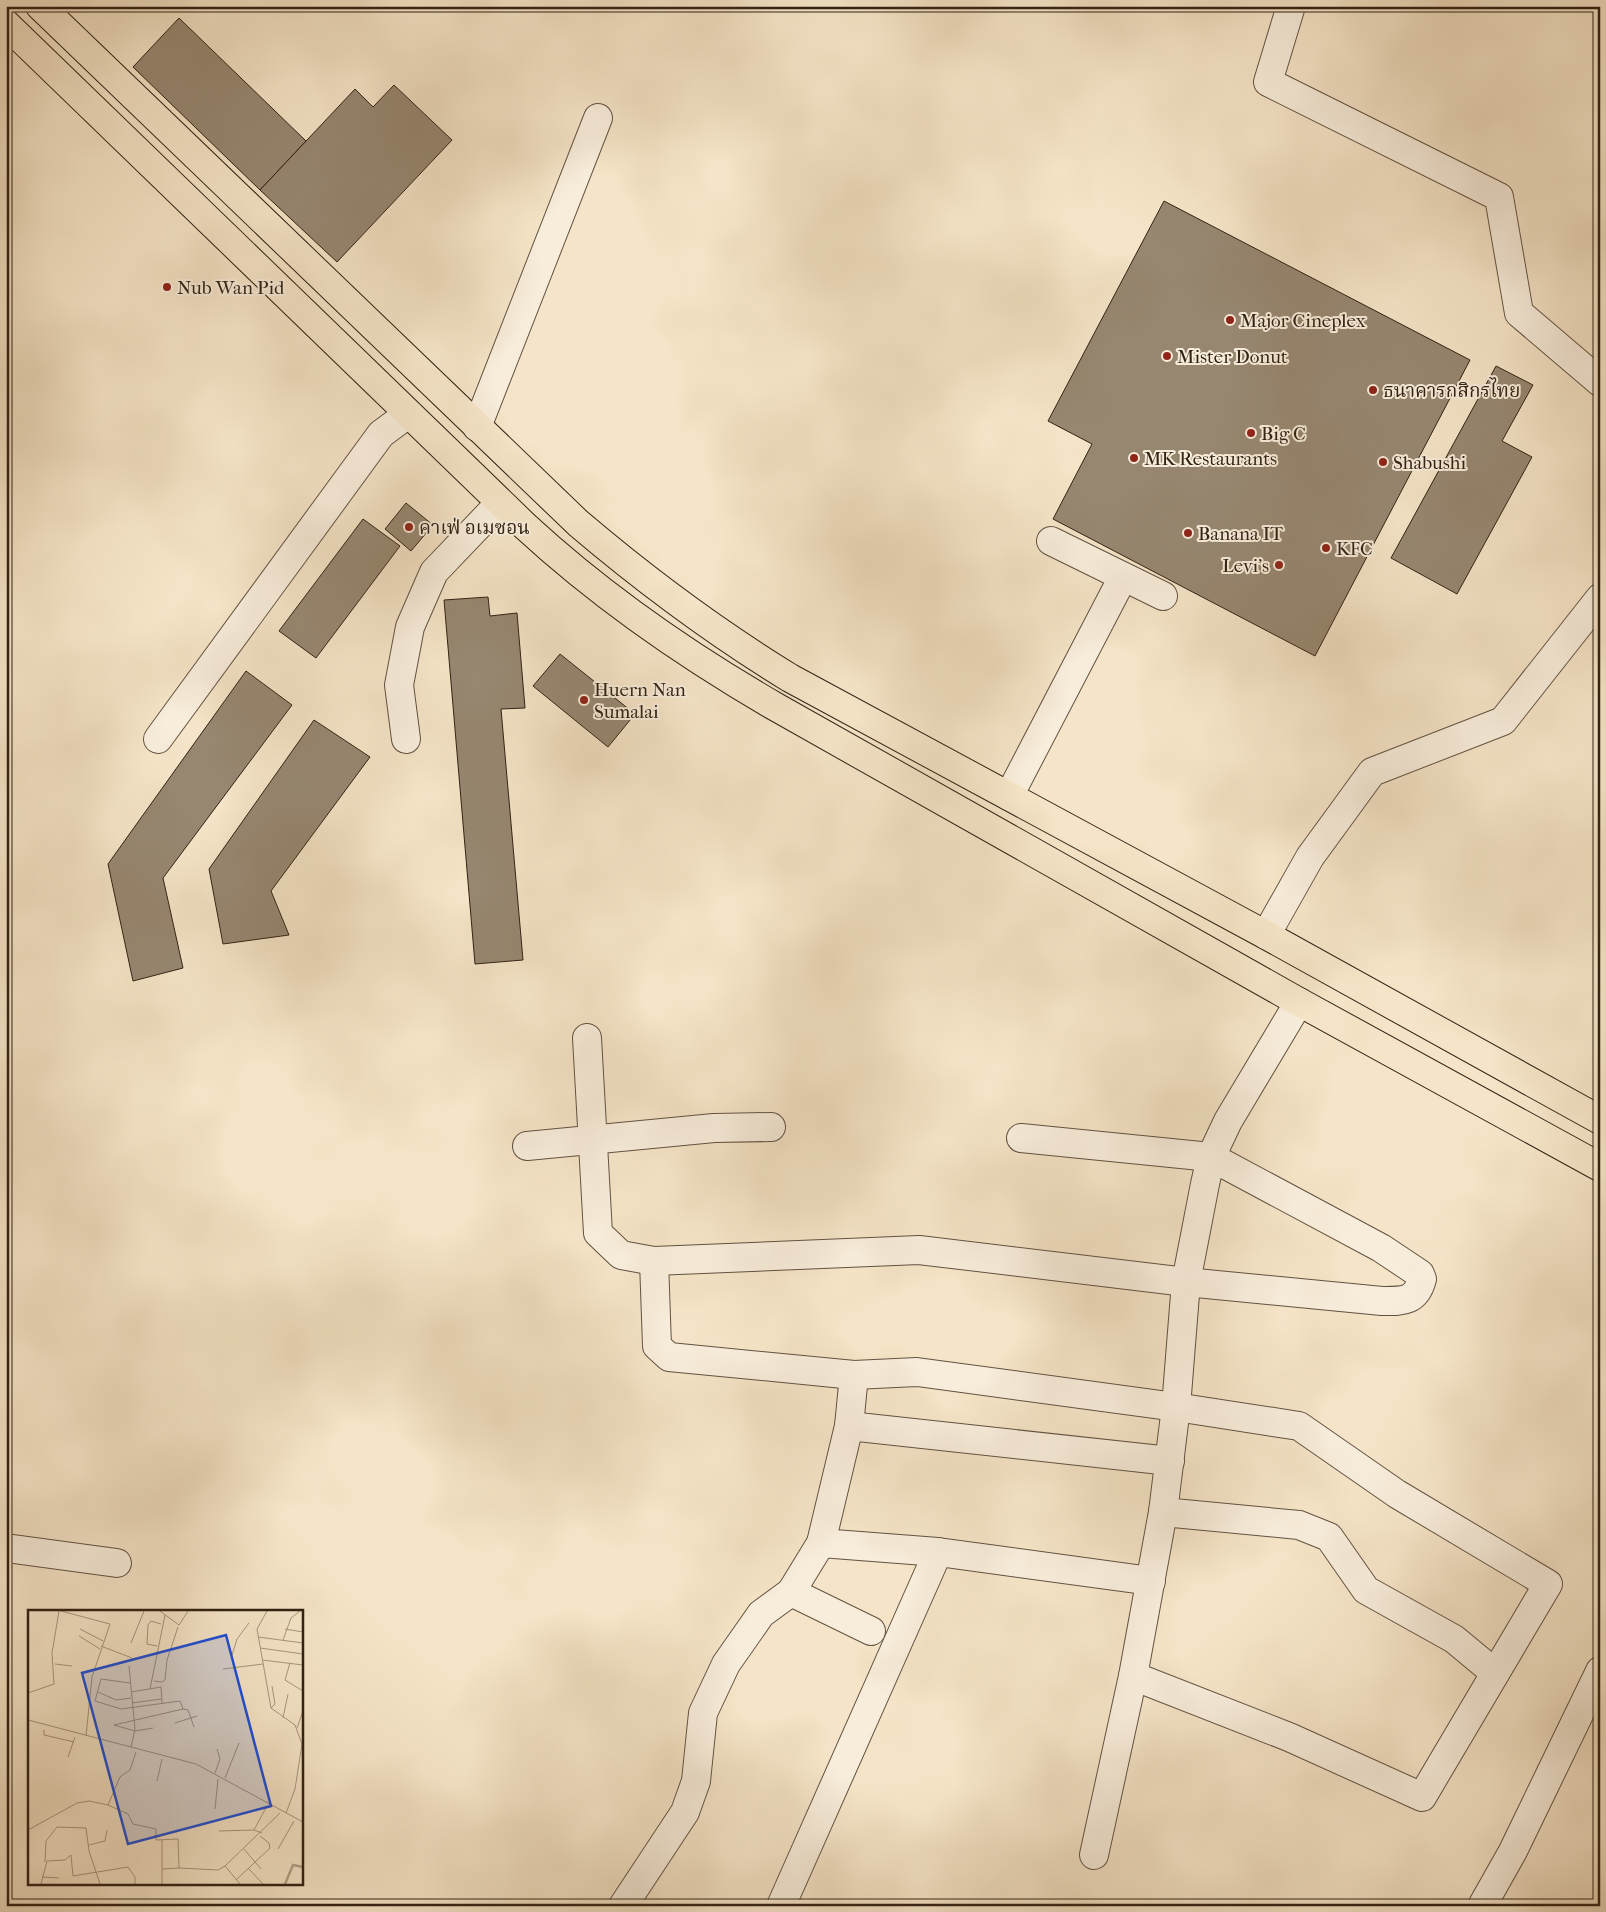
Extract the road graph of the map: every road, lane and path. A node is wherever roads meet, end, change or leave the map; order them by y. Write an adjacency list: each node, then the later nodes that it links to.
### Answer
1 (1291, 6): 5 (street)
2 (41, 7): 7 (main road)
3 (6, 24): 6 (main road)
4 (598, 118): 7 (street)
5 (1600, 382)
6 (408, 414): 8 (main road); 13 (street)
7 (477, 426): 15 (main road)
8 (500, 503): 14 (street); 17 (main road)
9 (1051, 541): 10 (street)
10 (1123, 577): 11 (street); 15 (street)
11 (1163, 596)
12 (1600, 598): 16 (street)
13 (158, 739)
14 (406, 739)
15 (1010, 796): 16 (main road)
16 (1266, 935): 19 (main road)
17 (1299, 1002): 24 (street); 25 (main road)
18 (587, 1038): 21 (street)
19 (1600, 1120)
20 (771, 1127): 21 (street)
21 (593, 1138): 23 (street); 26 (street)
22 (1021, 1138): 24 (street)
23 (527, 1146)
24 (1211, 1157): 27 (street); 27 (street)
25 (1600, 1167)
26 (654, 1261): 27 (street); 28 (street)
27 (1186, 1282): 29 (street)
28 (854, 1375): 29 (street); 30 (street)
29 (1176, 1408): 31 (street); 41 (street)
30 (849, 1426): 31 (street); 33 (street)
31 (1170, 1461): 32 (street)
32 (1163, 1512): 37 (street); 41 (street)
33 (820, 1543): 35 (street); 38 (street)
34 (6, 1548): 36 (street)
35 (938, 1552): 37 (street); 45 (street)
36 (117, 1563)
37 (1151, 1581): 42 (street)
38 (791, 1592): 39 (street); 44 (street)
39 (871, 1630)
40 (1600, 1670): 46 (street)
41 (1496, 1673): 42 (street)
42 (1132, 1676): 43 (street)
43 (1094, 1855)
44 (623, 1906)
45 (781, 1906)
46 (1482, 1906)

